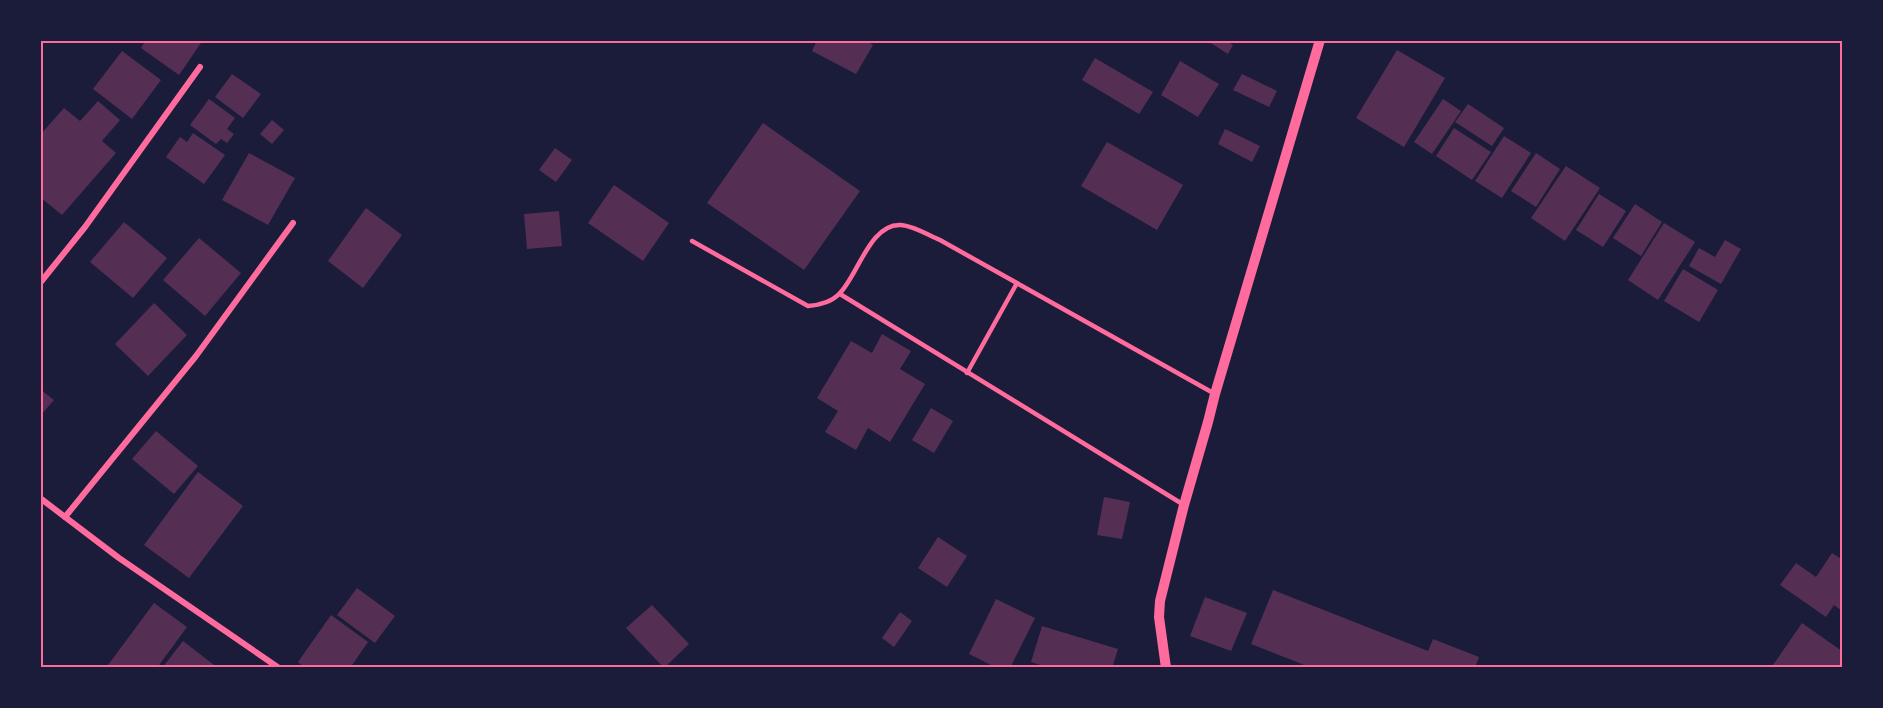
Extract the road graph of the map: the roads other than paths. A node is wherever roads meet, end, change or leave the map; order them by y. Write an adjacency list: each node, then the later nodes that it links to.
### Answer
1 (1320, 40): 9 (street)
2 (200, 67): 5 (street)
3 (293, 223): 12 (street)
4 (692, 242): 7 (lane)
5 (40, 283)
6 (1017, 283): 7 (lane); 8 (lane); 9 (lane)
7 (840, 294): 8 (lane)
8 (967, 373): 11 (lane)
9 (1215, 394): 11 (street)
10 (40, 498): 12 (street)
11 (1184, 504): 14 (street)
12 (65, 517): 13 (street)
13 (279, 668)
14 (1166, 668)

